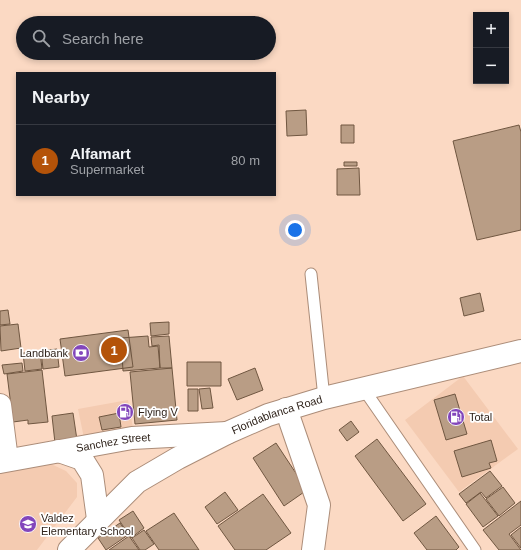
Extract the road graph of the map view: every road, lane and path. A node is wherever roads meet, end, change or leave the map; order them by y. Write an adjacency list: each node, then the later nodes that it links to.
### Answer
1 (311, 274): 4 (lane)
2 (521, 351): 3 (main road, Floridablanca Road)
3 (363, 388): 4 (main road, Floridablanca Road); 13 (lane)
4 (324, 398): 6 (main road, Floridablanca Road)
5 (0, 405): 9 (main road)
6 (286, 409): 7 (main road, Floridablanca Road); 12 (main road)
7 (227, 433): 8 (main road, Sanchez Street); 10 (main road, Floridablanca Road)
8 (59, 451): 9 (main road, Sanchez Street); 10 (main road)
9 (4, 461)
10 (98, 519): 11 (main road, Floridablanca Road)
11 (69, 550)
12 (313, 550)
13 (474, 550)

